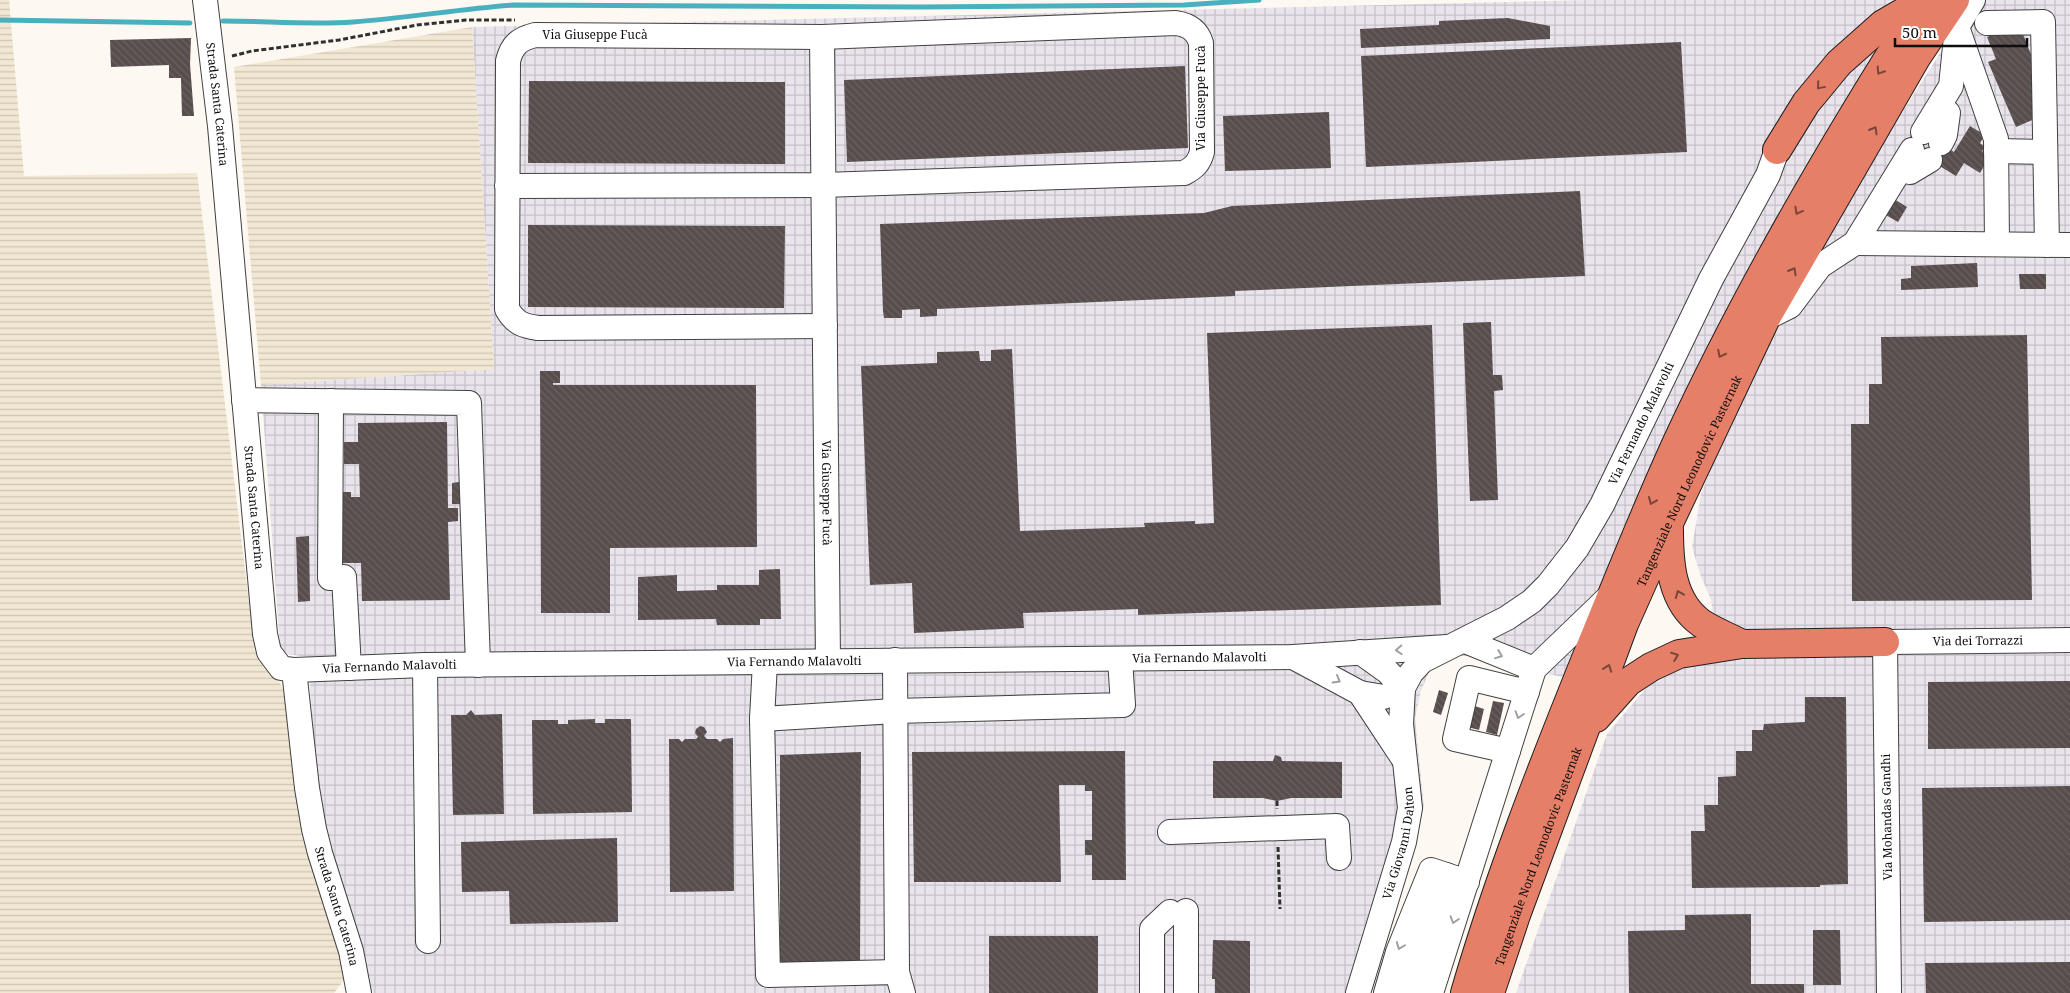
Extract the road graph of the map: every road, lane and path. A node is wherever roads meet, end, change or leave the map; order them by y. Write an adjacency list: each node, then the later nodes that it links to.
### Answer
1 (205, 0): 20 (street, Strada Santa Caterina)
2 (1925, 0): 9 (highway, one-way to 9); 23 (highway, Tangenziale Nord Leonodovic Pasternak, one-way to 23)
3 (1955, 0): 18 (highway, Tangenziale Nord Leonodovic Pasternak, one-way to 3)
4 (1972, 0): 6 (street)
5 (1987, 23): 11 (street)
6 (1957, 28): 8 (street); 10 (street)
7 (822, 37): 13 (street, Via Giuseppe Fucà); 13 (street, Via Giuseppe Fucà); 14 (street, Via Giuseppe Fucà)
8 (1951, 86): 12 (street); 12 (street)
9 (1777, 150): 26 (street, Via Fernando Malavolti)
10 (1996, 151): 11 (street); 16 (street)
11 (2045, 152): 17 (street)
12 (1920, 154): 15 (street)
13 (823, 185): 14 (street, Via Giuseppe Fucà); 19 (street, Via Giuseppe Fucà)
14 (507, 186): 19 (street, Via Giuseppe Fucà)
15 (1856, 244): 16 (street); 18 (street)
16 (1997, 244): 17 (street)
17 (2058, 245)
18 (1766, 318): 22 (highway, Tangenziale Nord Leonodovic Pasternak)
19 (824, 326): 32 (street, Via Giuseppe Fucà)
20 (244, 400): 21 (street); 38 (street, Strada Santa Caterina)
21 (331, 401): 35 (street); 36 (street)
22 (1669, 523): 27 (highway, one-way to 22); 44 (highway, Tangenziale Nord Leonodovic Pasternak, one-way to 22)
23 (1612, 594): 37 (street); 62 (highway, Tangenziale Nord Leonodovic Pasternak)
24 (2070, 640): 25 (street, Via dei Torrazzi)
25 (1885, 642): 27 (highway); 64 (street, Via Mohandas Gandhi)
26 (1456, 644): 28 (street, Via Fernando Malavolti, one-way to 28); 37 (street, one-way to 37); 39 (street, Via Fernando Malavolti)
27 (1742, 644): 44 (highway, one-way to 27)
28 (1360, 652): 29 (street, Via Fernando Malavolti); 39 (street)
29 (1293, 657): 30 (street, Via Fernando Malavolti); 41 (street, Via Fernando Malavolti, one-way to 41)
30 (1120, 658): 31 (street, Via Fernando Malavolti); 42 (street)
31 (895, 660): 32 (street, Via Fernando Malavolti); 42 (street)
32 (828, 661): 33 (street, Via Fernando Malavolti)
33 (765, 662): 35 (street, Via Fernando Malavolti); 43 (street)
34 (425, 665): 35 (street, Via Fernando Malavolti); 36 (street, Via Fernando Malavolti); 53 (street)
35 (478, 665)
36 (349, 668): 38 (street, Via Fernando Malavolti)
37 (1534, 669): 40 (street)
38 (294, 670): 55 (street, Strada Santa Caterina)
39 (1403, 688): 41 (street, Via Fernando Malavolti); 46 (street, Via Giovanni Dalton)
40 (1527, 692): 45 (street, one-way to 45); 45 (street)
41 (1360, 693): 46 (street, Via Fernando Malavolti)
42 (896, 711): 43 (street); 54 (street)
43 (762, 719): 54 (street)
44 (1585, 730): 63 (highway, Tangenziale Nord Leonodovic Pasternak)
45 (1508, 751): 51 (street)
46 (1405, 762): 58 (street, Via Giovanni Dalton)
47 (1277, 801): 48 (path)
48 (1278, 828): 49 (street); 50 (street); 52 (path)
49 (1170, 832)
50 (1339, 858)
51 (1456, 878): 59 (street, one-way to 59); 60 (street); 61 (street, one-way to 61)
52 (1280, 909)
53 (428, 941)
54 (900, 983)
55 (359, 993)
56 (1152, 993): 57 (street)
57 (1186, 993)
58 (1358, 993)
59 (1386, 993)
60 (1410, 993)
61 (1431, 993)
62 (1465, 993)
63 (1490, 993)
64 (1889, 993)

